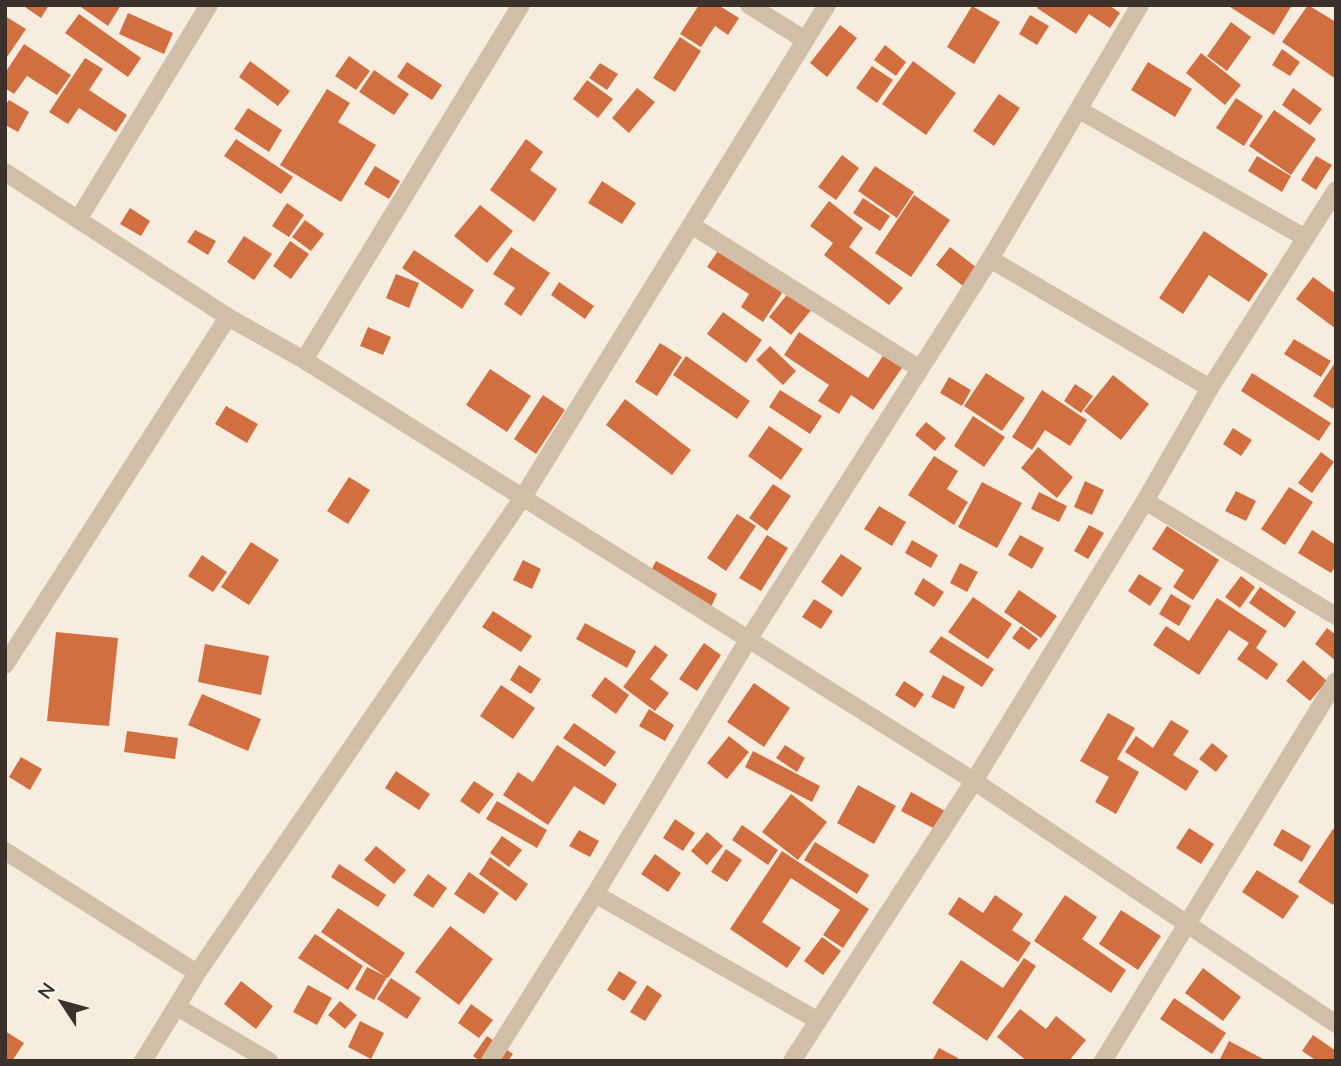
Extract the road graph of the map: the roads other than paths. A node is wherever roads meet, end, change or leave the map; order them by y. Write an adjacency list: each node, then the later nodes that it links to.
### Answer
1 (209, 5): 10 (street)
2 (521, 5): 15 (street)
3 (749, 5): 6 (street)
4 (827, 5): 6 (street)
5 (1140, 5): 7 (street)
6 (804, 40): 11 (street)
7 (1079, 110): 12 (street); 13 (street)
8 (5, 172): 10 (street)
9 (1336, 190): 12 (street)
10 (79, 218): 14 (street)
11 (691, 225): 16 (street); 18 (street)
12 (1304, 237): 17 (street)
13 (990, 259): 16 (street); 17 (street)
14 (228, 317): 15 (street); 22 (street)
15 (304, 360): 18 (street)
16 (920, 369): 21 (street)
17 (1210, 388): 19 (street)
18 (523, 497): 21 (street); 28 (street)
19 (1145, 501): 20 (street); 24 (street)
20 (1336, 616)
21 (748, 640): 24 (street); 26 (street)
22 (5, 665)
23 (1336, 681): 27 (street)
24 (974, 781): 27 (street); 30 (street)
25 (5, 851): 28 (street)
26 (595, 894): 30 (street); 34 (street)
27 (1186, 922): 31 (street); 36 (street)
28 (197, 972): 29 (street)
29 (177, 1007): 32 (street); 33 (street)
30 (817, 1020): 35 (street)
31 (1336, 1024)
32 (143, 1061)
33 (269, 1061)
34 (490, 1061)
35 (792, 1061)
36 (1103, 1061)

